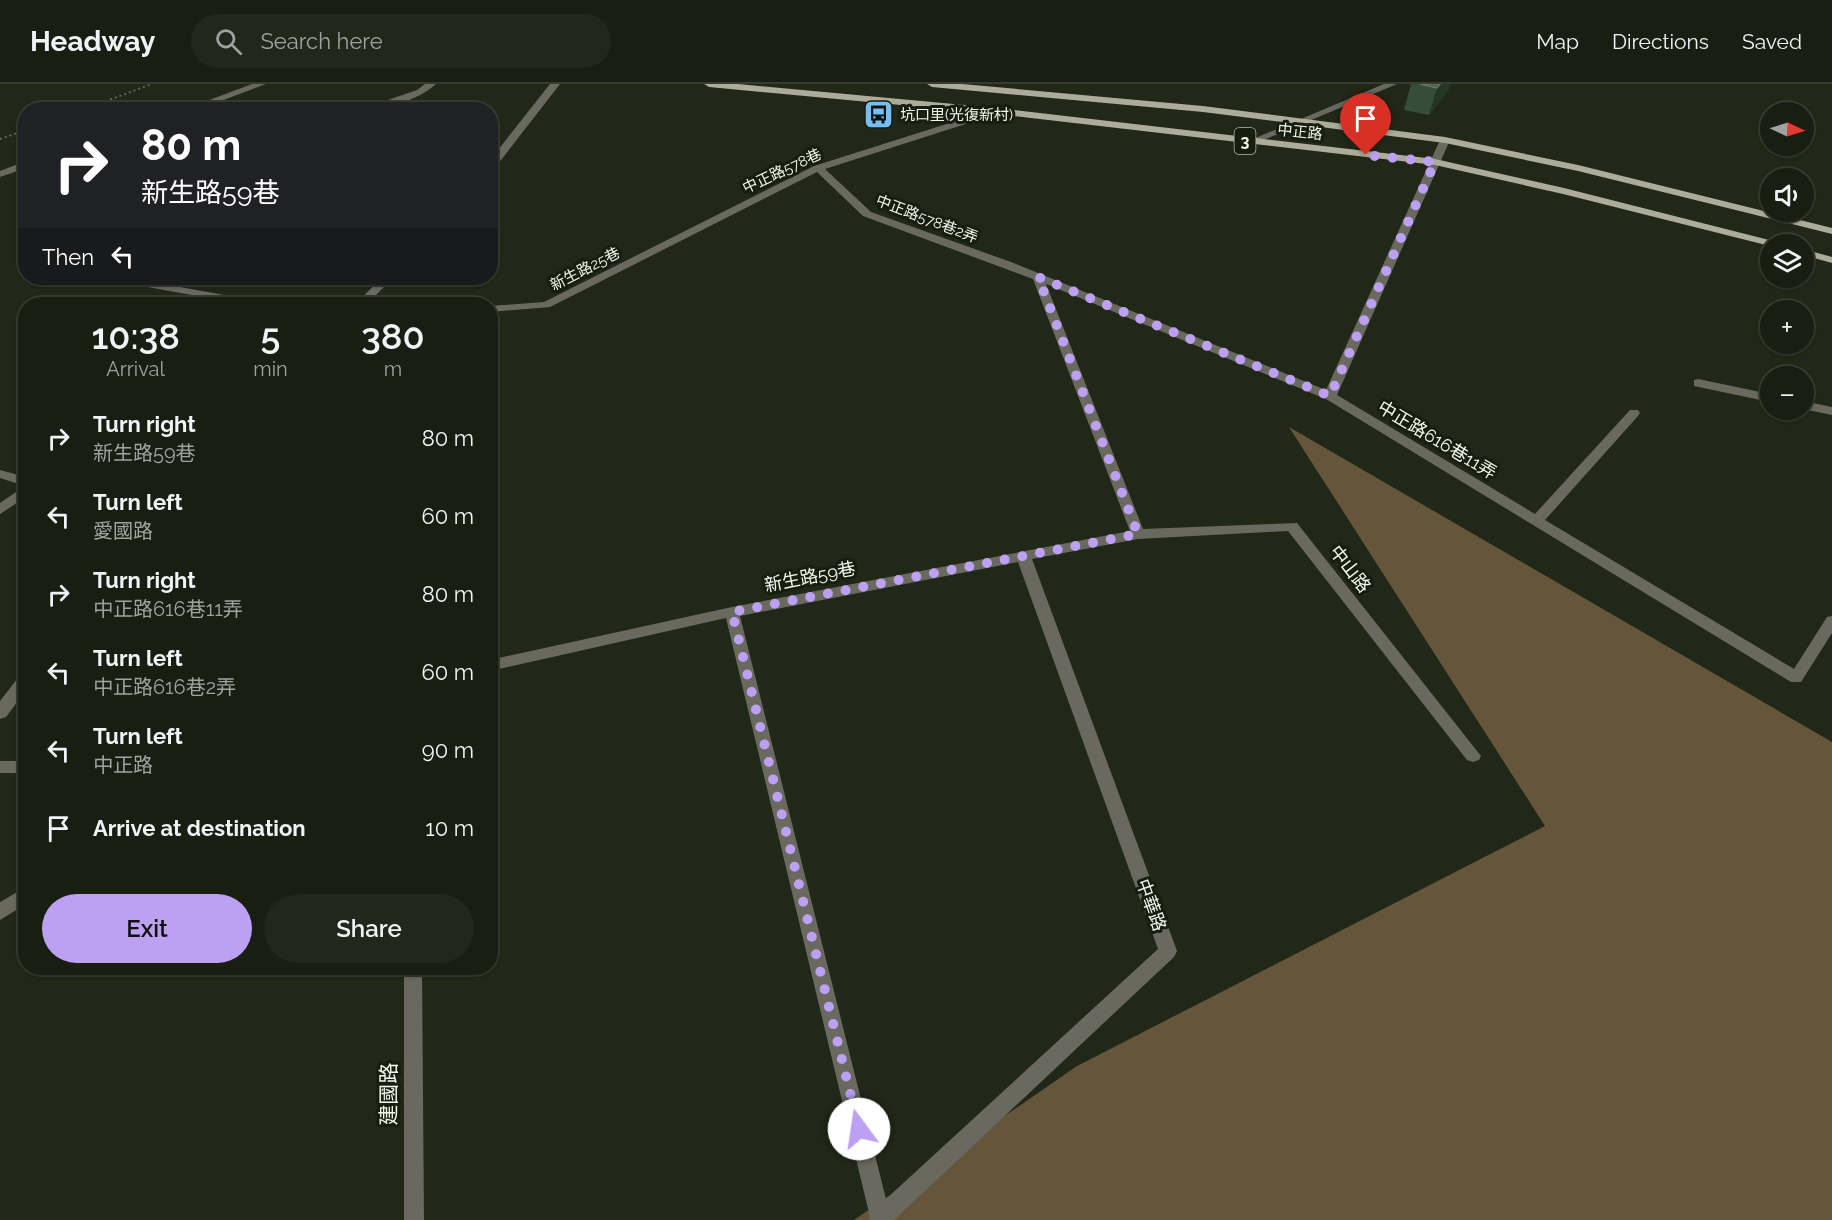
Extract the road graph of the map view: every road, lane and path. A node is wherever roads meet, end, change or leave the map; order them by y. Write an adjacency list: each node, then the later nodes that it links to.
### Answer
1 (152, 84): 8 (path)
2 (261, 84): 9 (street)
3 (431, 84): 10 (street)
4 (555, 84): 17 (street)
5 (708, 84): 11 (main road, 中正路 / 3)
6 (932, 84): 12 (main road, 中正路 / 3)
7 (1392, 84): 12 (street)
8 (104, 102)
9 (210, 102)
10 (388, 102)
11 (997, 111): 16 (main road, 中正路 / 3); 20 (street, 中正路578巷)
12 (1299, 121): 15 (main road, 中正路 / 3); 16 (street)
13 (18, 133): 14 (path)
14 (0, 139)
15 (1444, 140): 18 (street); 22 (main road, 中正路 / 3)
16 (1251, 142): 18 (main road, 中正路 / 3)
17 (498, 157)
18 (1435, 162): 23 (main road, 中正路 / 3); 34 (street)
19 (18, 167): 21 (street)
20 (818, 168): 24 (street, 中正路578巷); 27 (street, 中正路578巷2弄)
21 (0, 174)
22 (1832, 231)
23 (1760, 241)
24 (655, 250): 32 (street, 新生路25巷)
25 (1814, 255): 26 (main road)
26 (1832, 260)
27 (1038, 277): 34 (street, 中正路616巷11弄); 44 (street)
28 (153, 285): 30 (street)
29 (380, 285): 31 (street)
30 (219, 297)
31 (368, 297)
32 (498, 309)
33 (1698, 383): 35 (street)
34 (1330, 396): 43 (street, 中正路616巷11弄)
35 (1760, 396)
36 (1814, 407): 37 (street)
37 (1832, 411)
38 (1634, 413): 43 (street)
39 (0, 474): 40 (street)
40 (18, 480)
41 (18, 496): 42 (street)
42 (0, 510)
43 (1536, 521): 47 (street, 中正路616巷11弄)
44 (1138, 534): 45 (street, 新生路59巷); 51 (street, 中山路)
45 (1023, 555): 46 (street, 新生路59巷); 57 (street, 中華路)
46 (732, 612): 48 (street, 新生路59巷); 57 (street)
47 (1832, 621)
48 (498, 664)
49 (18, 689): 50 (street)
50 (0, 713)
51 (1473, 756)
52 (0, 767): 53 (street)
53 (18, 767)
54 (18, 900): 55 (street)
55 (0, 912)
56 (412, 975): 58 (street, 建國路)
57 (880, 1219)
58 (414, 1220)

